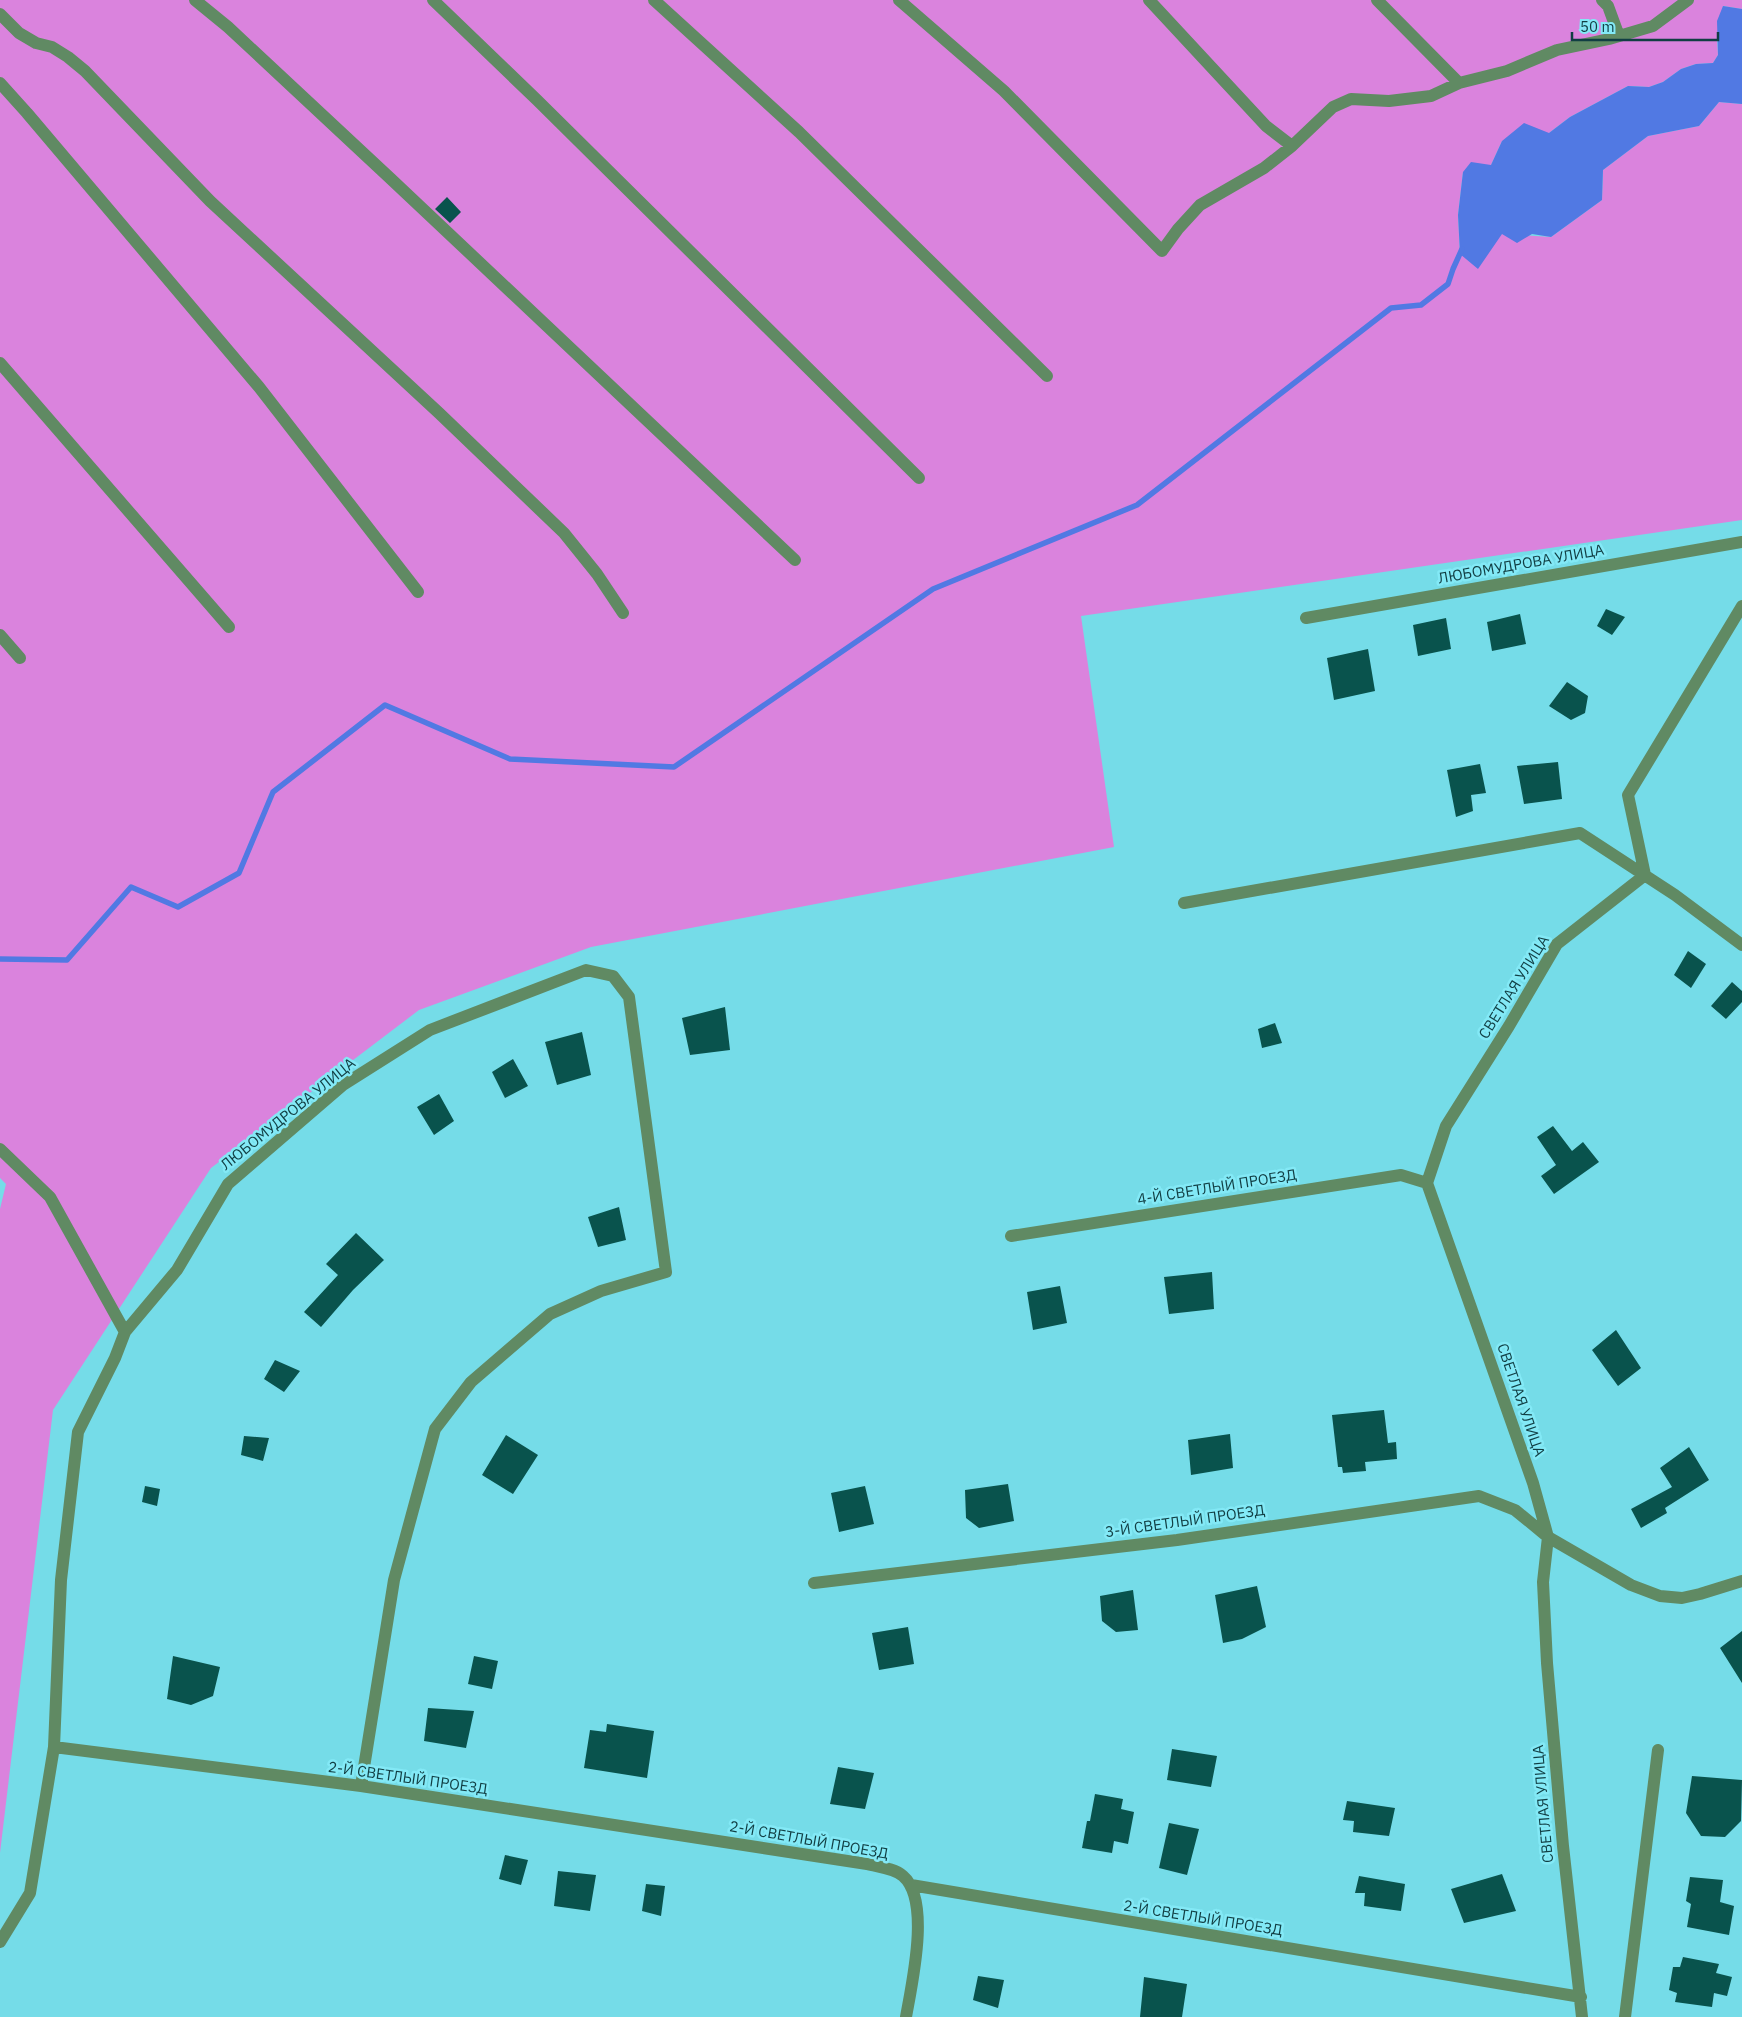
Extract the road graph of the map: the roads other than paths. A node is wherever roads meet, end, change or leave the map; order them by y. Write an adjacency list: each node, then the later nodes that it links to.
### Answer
1 (195, 0): 18 (street)
2 (433, 0): 16 (street)
3 (654, 0): 15 (street)
4 (899, 0): 13 (street)
5 (1149, 0): 13 (street)
6 (1377, 0): 12 (street)
7 (1602, 0): 10 (street)
8 (1688, 0): 10 (street)
9 (0, 14): 21 (street)
10 (1619, 36): 12 (street)
11 (0, 83): 19 (street)
12 (1459, 83): 13 (street)
13 (1292, 146)
14 (0, 363): 23 (street)
15 (1047, 376)
16 (918, 478)
17 (1742, 542): 22 (street, ЛЮБОМУДРОВА УЛИЦА)
18 (795, 560)
19 (418, 592)
20 (1742, 606): 26 (street)
21 (623, 613)
22 (1306, 618)
23 (229, 627)
24 (0, 635): 25 (street)
25 (20, 658)
26 (1645, 875): 27 (street); 28 (street); 30 (street, СВЕТЛАЯ УЛИЦА)
27 (1184, 903)
28 (1742, 945)
29 (0, 1149): 32 (street)
30 (1427, 1183): 31 (street, 4-Й СВЕТЛЫЙ ПРОЕЗД); 33 (street, СВЕТЛАЯ УЛИЦА)
31 (1011, 1236)
32 (125, 1332): 36 (street, ЛЮБОМУДРОВА УЛИЦА); 38 (street, ЛЮБОМУДРОВА УЛИЦА)
33 (1548, 1537): 34 (street, 3-Й СВЕТЛЫЙ ПРОЕЗД); 35 (street, 3-Й СВЕТЛЫЙ ПРОЕЗД); 41 (street, СВЕТЛАЯ УЛИЦА)
34 (1742, 1581)
35 (814, 1584)
36 (54, 1747): 38 (street, 2-Й СВЕТЛЫЙ ПРОЕЗД); 40 (street, ЛЮБОМУДРОВА УЛИЦА)
37 (1658, 1750): 44 (street)
38 (361, 1786): 39 (street, 2-Й СВЕТЛЫЙ ПРОЕЗД)
39 (911, 1885): 41 (street, 2-Й СВЕТЛЫЙ ПРОЕЗД); 42 (street)
40 (0, 1942)
41 (1580, 1997): 43 (street, СВЕТЛАЯ УЛИЦА)
42 (906, 2017)
43 (1582, 2017)
44 (1625, 2017)

